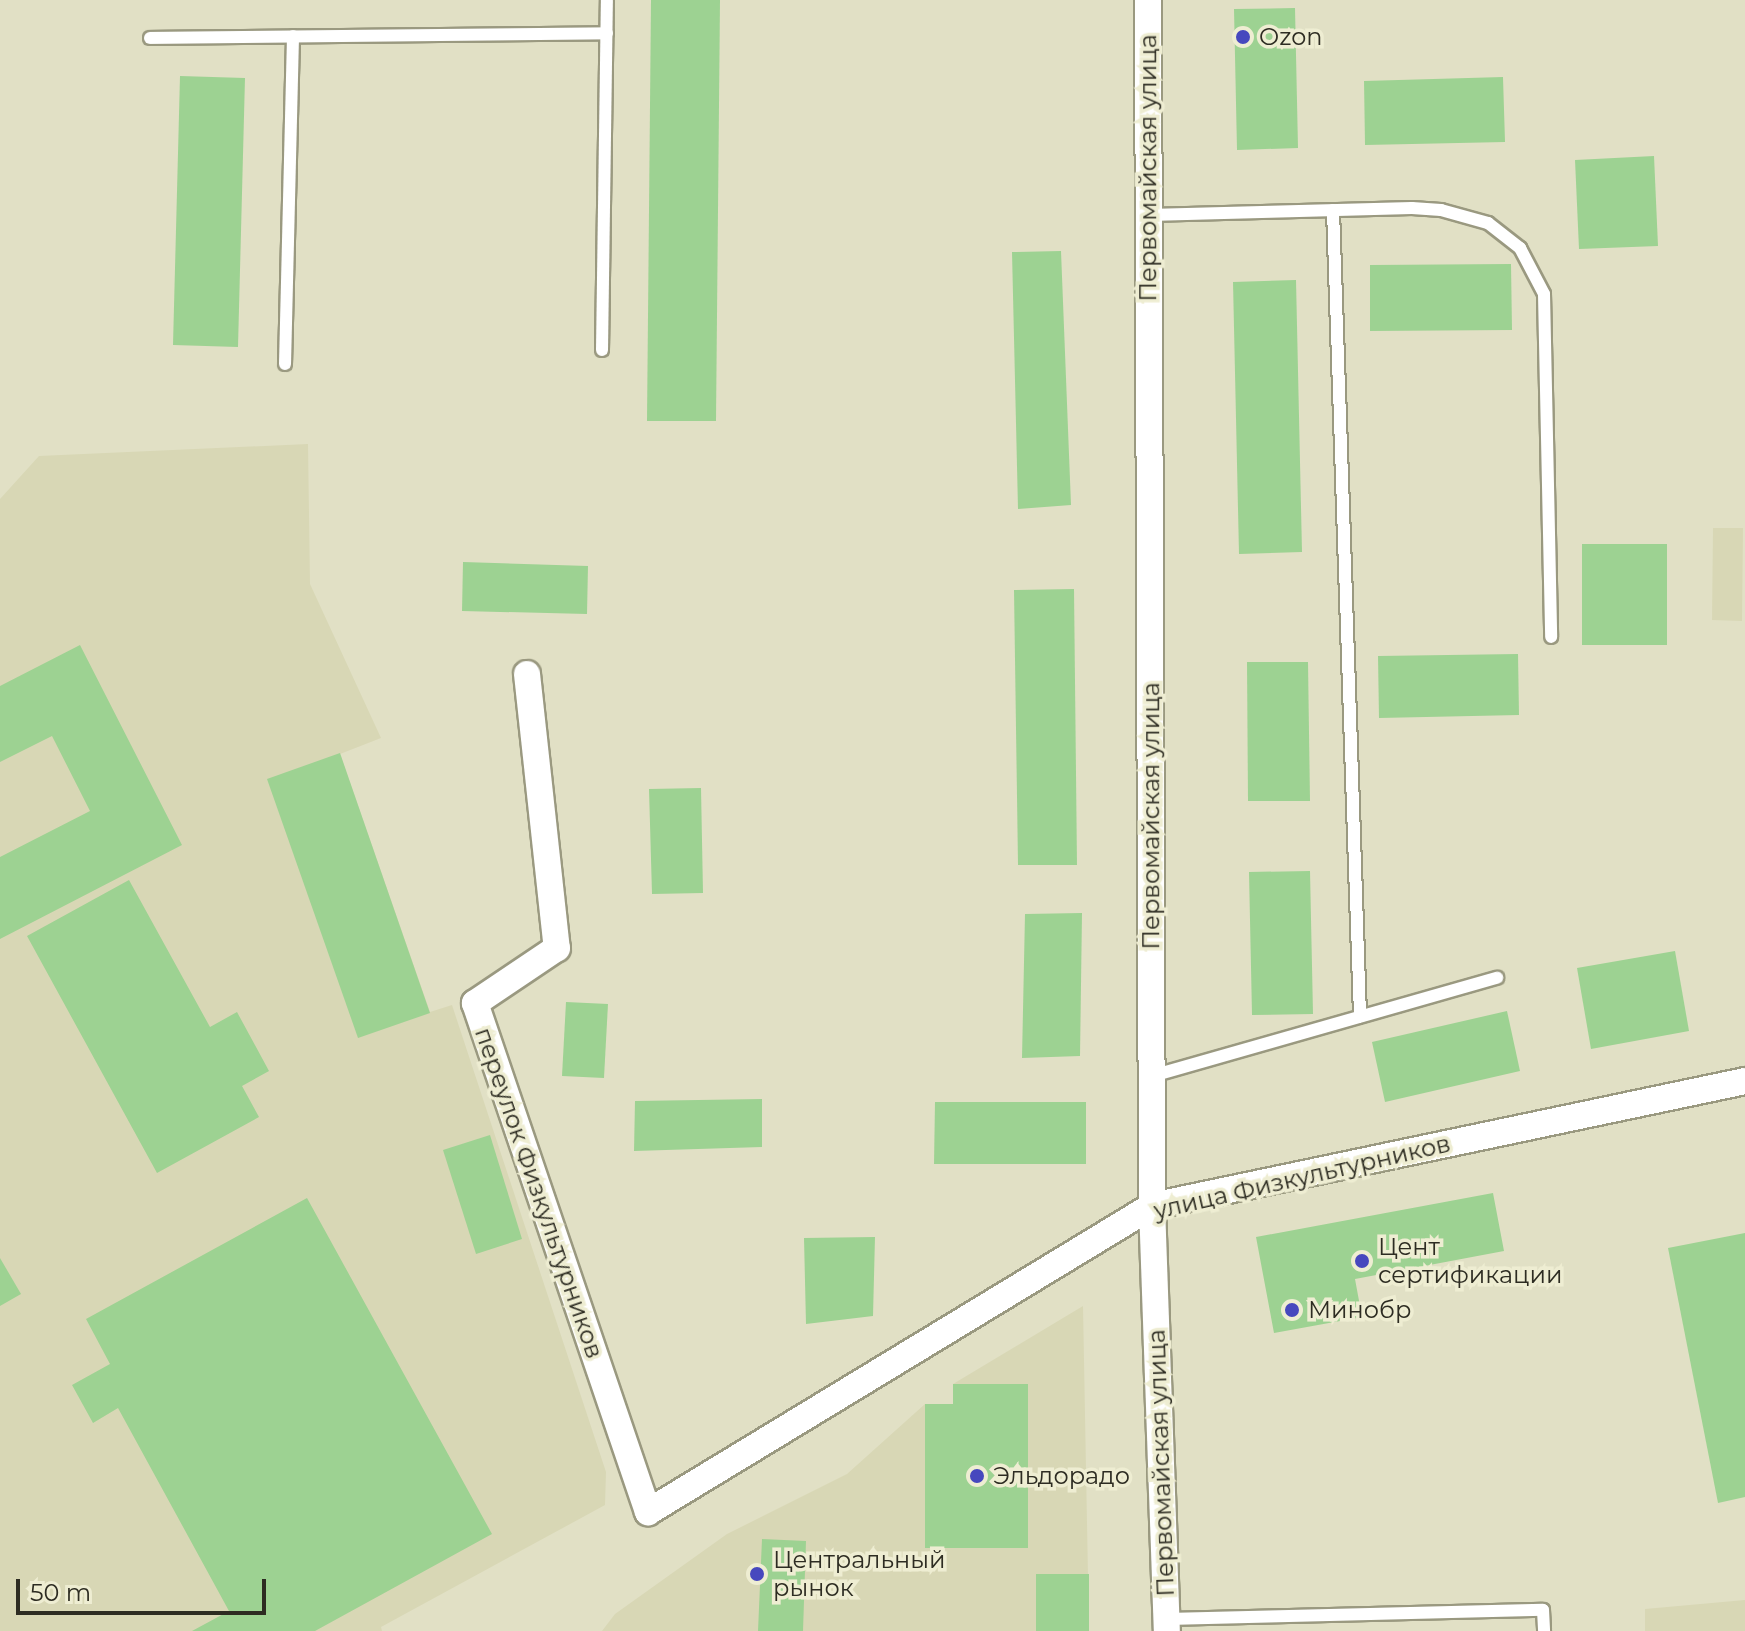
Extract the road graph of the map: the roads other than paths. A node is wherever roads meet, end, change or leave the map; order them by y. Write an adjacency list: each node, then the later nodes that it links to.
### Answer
1 (607, 0): 3 (lane)
2 (1148, 0): 7 (street, Первомайская улица)
3 (607, 33): 4 (lane); 8 (lane)
4 (293, 36): 5 (lane); 9 (lane)
5 (150, 38)
6 (1333, 210): 7 (lane); 10 (lane); 13 (lane)
7 (1149, 215): 14 (street, Первомайская улица)
8 (602, 350)
9 (285, 364)
10 (1551, 637)
11 (527, 674): 17 (street, переулок Физкультурников)
12 (1497, 978): 13 (lane)
13 (1360, 1017): 14 (lane)
14 (1152, 1076): 16 (street, Первомайская улица)
15 (1745, 1081): 16 (street, улица Физкультурников)
16 (1152, 1206): 17 (street, улица Физкультурников); 18 (street, Первомайская улица)
17 (648, 1512)
18 (1167, 1625): 19 (lane)
19 (1544, 1631)

